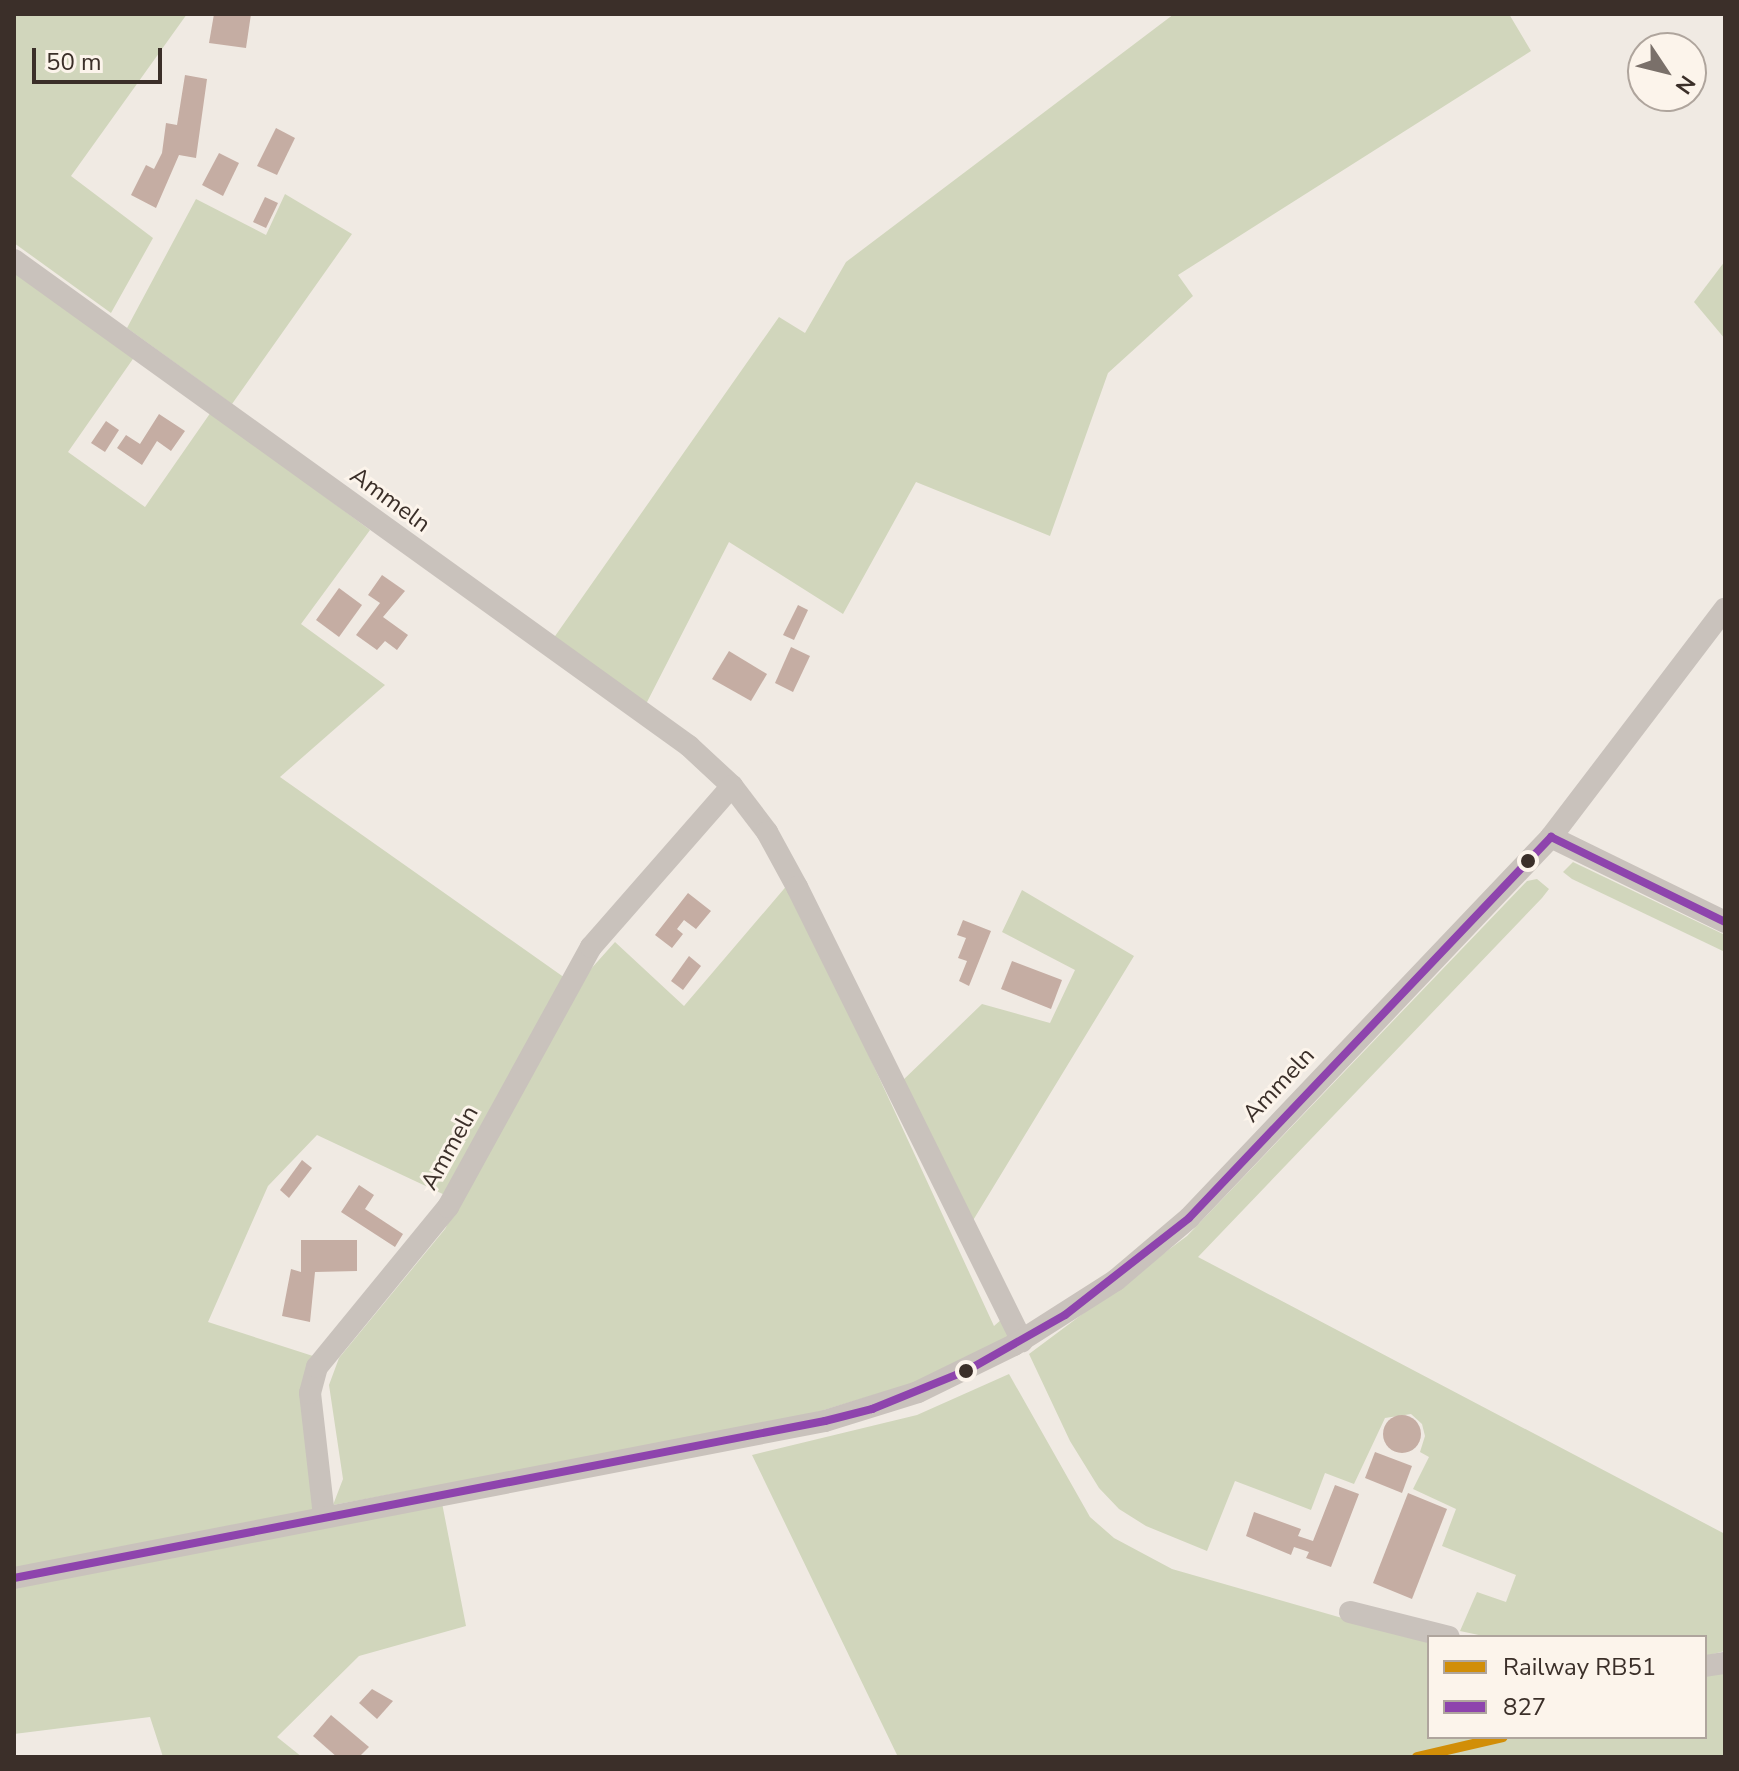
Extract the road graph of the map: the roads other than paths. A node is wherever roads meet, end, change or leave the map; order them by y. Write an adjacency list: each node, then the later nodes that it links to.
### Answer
1 (14, 260): 3 (street, Ammeln)
2 (1725, 609): 4 (street, Ammeln)
3 (732, 786): 6 (street, Ammeln); 7 (street, Ammeln)
4 (1551, 837): 5 (street); 6 (street, Ammeln)
5 (1725, 922)
6 (1022, 1341): 7 (street, Ammeln)
7 (324, 1516): 8 (street, Ammeln)
8 (14, 1578)
9 (1350, 1612): 10 (street)
10 (1441, 1635)

